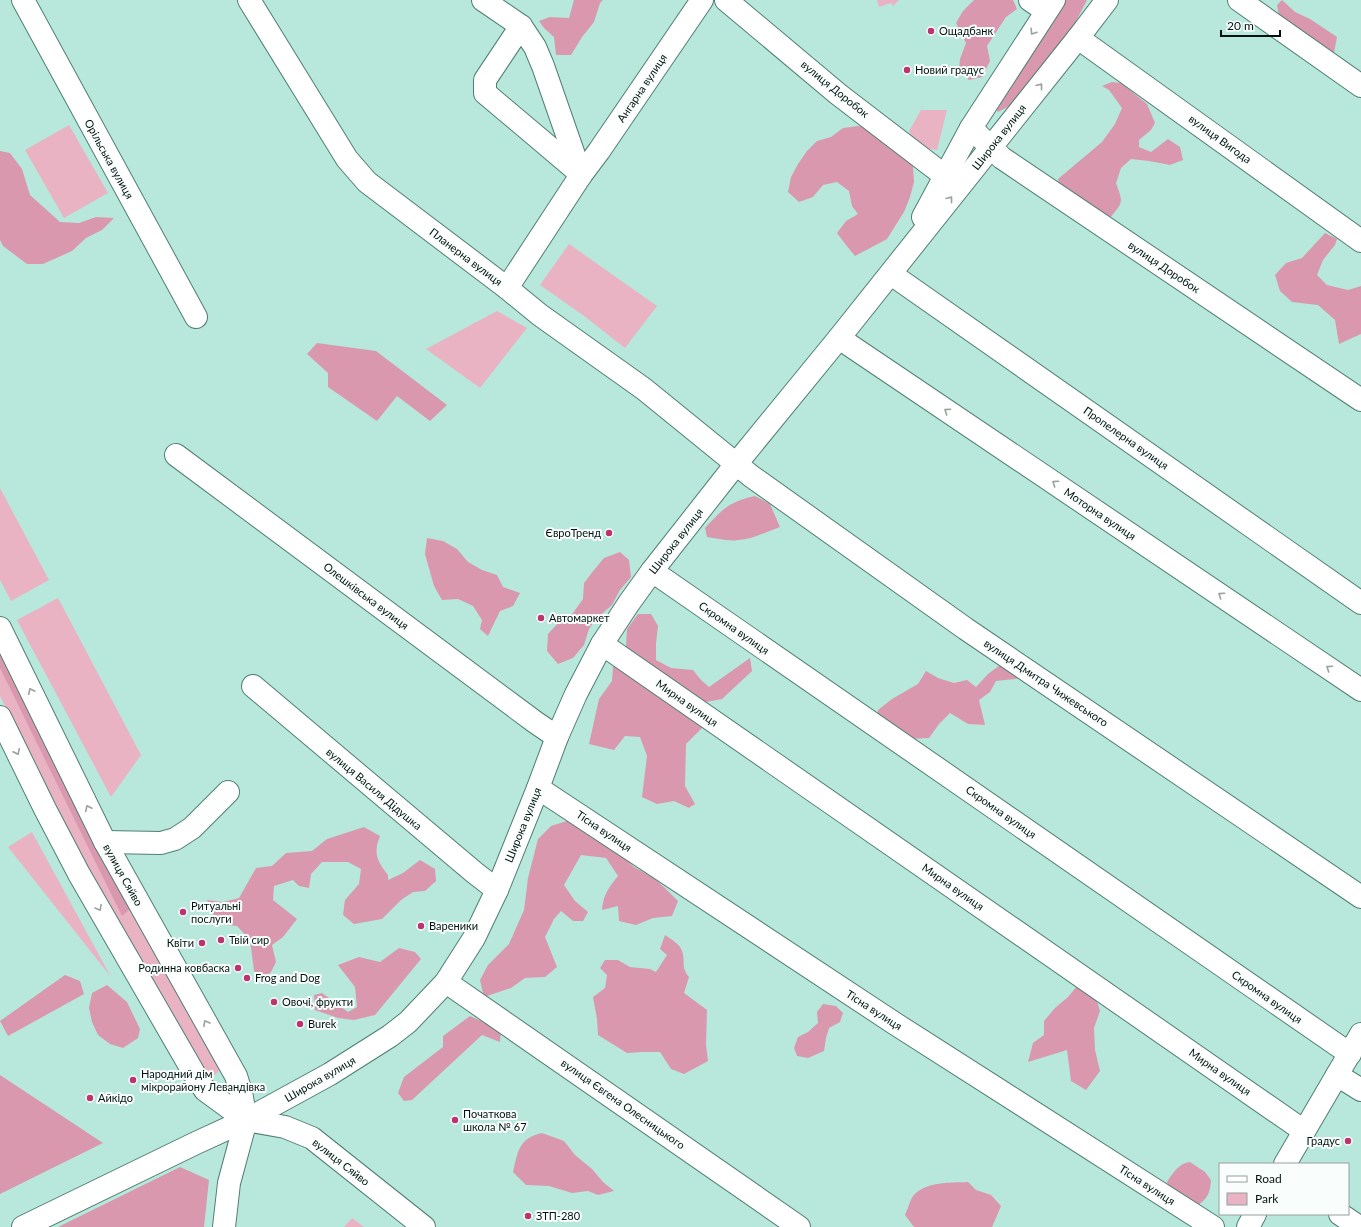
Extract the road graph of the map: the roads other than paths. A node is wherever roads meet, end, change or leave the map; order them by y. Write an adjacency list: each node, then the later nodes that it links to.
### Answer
1 (23, 0): 19 (street, Орільська вулиця)
2 (249, 0): 18 (street, Планерна вулиця)
3 (483, 0): 9 (street)
4 (702, 0): 14 (street, Ангарна вулиця)
5 (726, 0): 15 (street, вулиця Доробок)
6 (1107, 0): 10 (street, Широка вулиця)
7 (1239, 0): 11 (street)
8 (1043, 4): 12 (street, Широка вулиця, one-way to 12)
9 (521, 26): 14 (street); 14 (street)
10 (1078, 38): 13 (street, Широка вулиця, one-way to 10); 16 (street, вулиця Вигода)
11 (1361, 86)
12 (971, 128): 13 (street, вулиця Доробок); 15 (street, Широка вулиця)
13 (991, 148): 17 (street, Широка вулиця, one-way to 13); 21 (street, вулиця Доробок)
14 (582, 175): 18 (street, Ангарна вулиця)
15 (945, 176): 17 (street, Широка вулиця)
16 (1361, 241)
17 (891, 274): 20 (street, Широка вулиця); 25 (street, Пропелерна вулиця)
18 (507, 288): 23 (street, Планерна вулиця)
19 (196, 317)
20 (839, 338): 23 (street, Широка вулиця); 29 (street, Моторна вулиця, one-way to 20)
21 (1361, 400)
22 (176, 455): 31 (street, Олешківська вулиця)
23 (736, 464): 24 (street, Широка вулиця); 36 (street, вулиця Дмитра Чижевського)
24 (652, 571): 27 (street, Широка вулиця); 39 (street, Скромна вулиця)
25 (1361, 603)
26 (0, 628): 34 (street, вулиця Сяйво, one-way to 26)
27 (602, 644): 31 (street, Широка вулиця); 43 (street, Мирна вулиця)
28 (253, 686): 35 (street, вулиця Василя Дідушка)
29 (1361, 690)
30 (0, 717): 42 (street, вулиця Сяйво, one-way to 42)
31 (557, 737): 32 (street, Широка вулиця)
32 (538, 788): 35 (street, Широка вулиця); 51 (street, Тісна вулиця)
33 (228, 792): 34 (street)
34 (105, 842): 42 (street, вулиця Сяйво, one-way to 34)
35 (497, 890): 37 (street, Широка вулиця)
36 (1361, 897)
37 (446, 982): 42 (street, Широка вулиця); 50 (street, вулиця Євгена Олесницького)
38 (1361, 1034): 39 (street)
39 (1350, 1054): 40 (street)
40 (1337, 1075): 41 (street); 43 (street)
41 (1361, 1090)
42 (246, 1120): 47 (street, Широка вулиця); 48 (street); 49 (street, вулиця Сяйво)
43 (1304, 1131): 44 (street)
44 (1286, 1163)
45 (1254, 1215): 52 (street)
46 (1341, 1215): 53 (street)
47 (23, 1227)
48 (224, 1227)
49 (424, 1227)
50 (799, 1227)
51 (1213, 1227)
52 (1248, 1227)
53 (1359, 1227)

